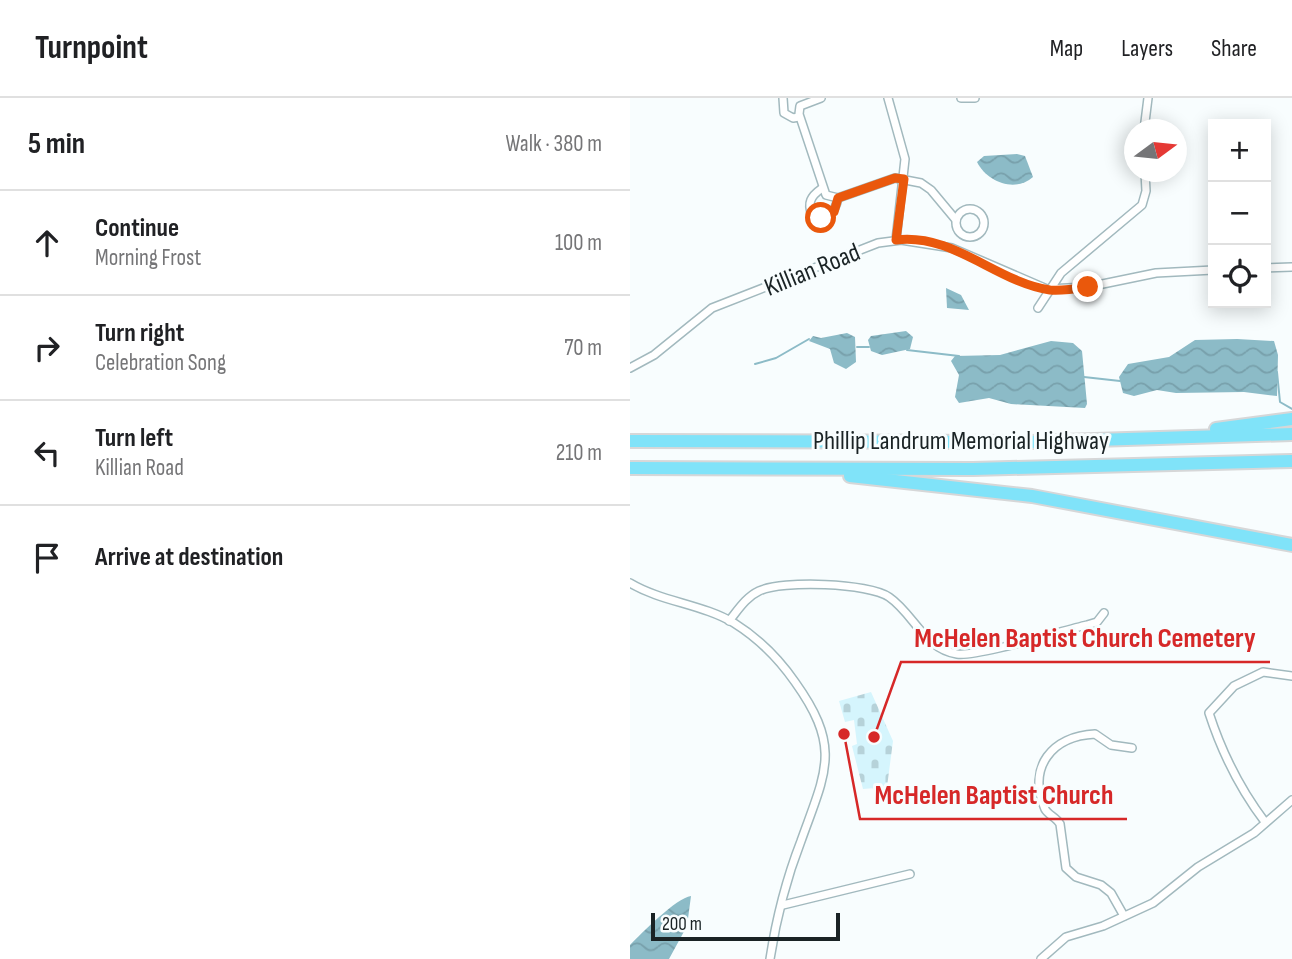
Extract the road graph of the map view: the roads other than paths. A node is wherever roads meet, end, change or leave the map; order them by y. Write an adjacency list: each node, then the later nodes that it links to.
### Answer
1 (783, 98): 8 (street)
2 (821, 98): 7 (street)
3 (888, 98): 10 (street)
4 (961, 98): 5 (street)
5 (975, 98)
6 (1148, 98): 9 (street)
7 (805, 102): 8 (street)
8 (799, 117): 12 (street)
9 (1145, 119)
10 (904, 179): 13 (street); 14 (street); 15 (street)
11 (1146, 182): 19 (street)
12 (821, 189): 13 (street); 13 (street)
13 (838, 198)
14 (956, 220): 14 (street)
15 (896, 240): 19 (street, Killian Road); 21 (street, Killian Road)
16 (1292, 267): 17 (street)
17 (1271, 268)
18 (1208, 270): 19 (street, Killian Road)
19 (1047, 289): 20 (street)
20 (1038, 308)
21 (630, 368)
22 (1292, 419): 24 (highway)
23 (1292, 434): 24 (highway, Phillip Landrum Memorial Highway)
24 (1143, 439): 25 (highway, Phillip Landrum Memorial Highway)
25 (630, 441)
26 (1292, 461): 28 (highway, Phillip Landrum Memorial Highway)
27 (630, 468): 28 (highway, Phillip Landrum Memorial Highway)
28 (781, 469): 29 (highway)
29 (1291, 545)
30 (630, 583): 32 (street)
31 (1104, 614): 32 (street)
32 (729, 621): 38 (street)
33 (1292, 676): 36 (street)
34 (1132, 748): 39 (street)
35 (1292, 800): 36 (street)
36 (1265, 822): 39 (street)
37 (909, 874): 38 (street)
38 (783, 905): 40 (street)
39 (1124, 916): 41 (street)
40 (769, 959)
41 (1041, 959)

